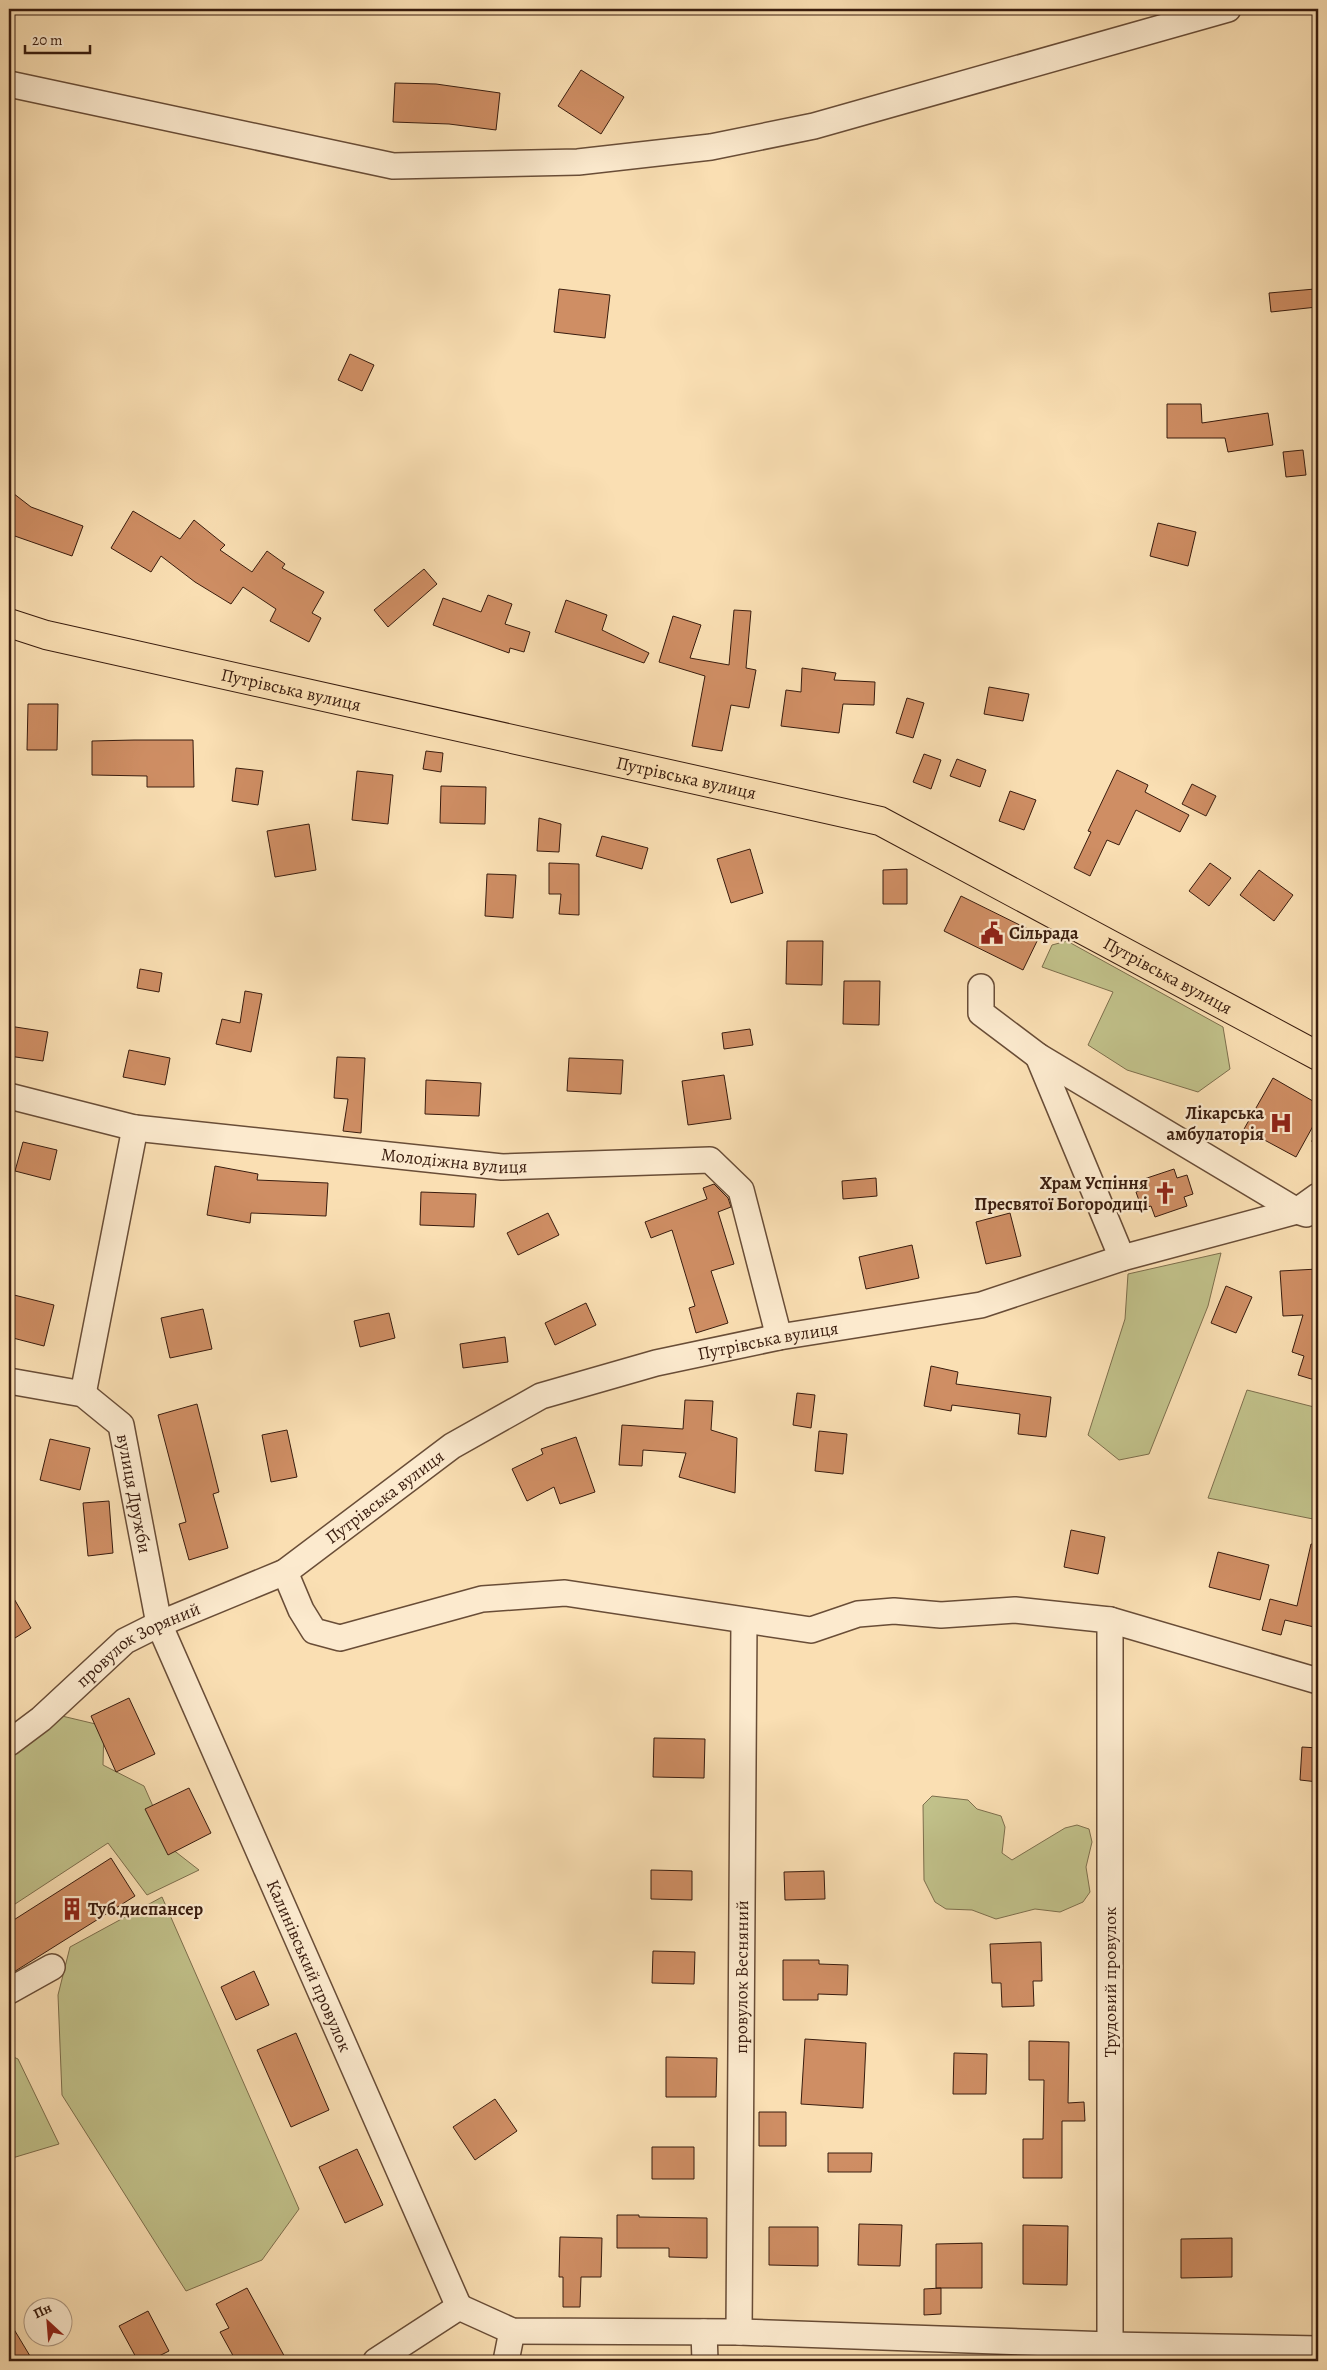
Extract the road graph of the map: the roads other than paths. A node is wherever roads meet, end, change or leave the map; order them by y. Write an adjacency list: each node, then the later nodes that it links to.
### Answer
1 (1228, 9): 2 (street)
2 (9, 84)
3 (9, 623): 6 (main road, Путрівська вулиця)
4 (980, 987): 5 (street)
5 (1038, 1056): 10 (street); 11 (street)
6 (1318, 1056)
7 (9, 1096): 8 (street, Молодіжна вулиця)
8 (135, 1128): 12 (street, Молодіжна вулиця); 14 (street)
9 (1318, 1196): 10 (street, Путрівська вулиця)
10 (1307, 1214): 11 (street, Путрівська вулиця)
11 (1122, 1258): 12 (street, Путрівська вулиця)
12 (779, 1337): 15 (street, Путрівська вулиця)
13 (9, 1381): 14 (street, вулиця Дружби)
14 (83, 1394): 18 (street, вулиця Дружби)
15 (284, 1572): 17 (street); 18 (street, провулок Зоряний)
16 (1110, 1620): 17 (street); 19 (street); 27 (street, Трудовий провулок)
17 (744, 1621): 26 (street, провулок Весняний)
18 (159, 1624): 20 (street, провулок Зоряний); 23 (street, Калинівський провулок)
19 (1318, 1681)
20 (9, 1743)
21 (52, 1967): 22 (street)
22 (9, 1991)
23 (459, 2307): 24 (street); 30 (street)
24 (512, 2331): 25 (street); 31 (street)
25 (704, 2332): 26 (street); 32 (street)
26 (739, 2332): 29 (street)
27 (1110, 2345): 28 (street); 29 (street)
28 (1318, 2349)
29 (1011, 2351)
30 (376, 2361)
31 (506, 2361)
32 (705, 2361)

